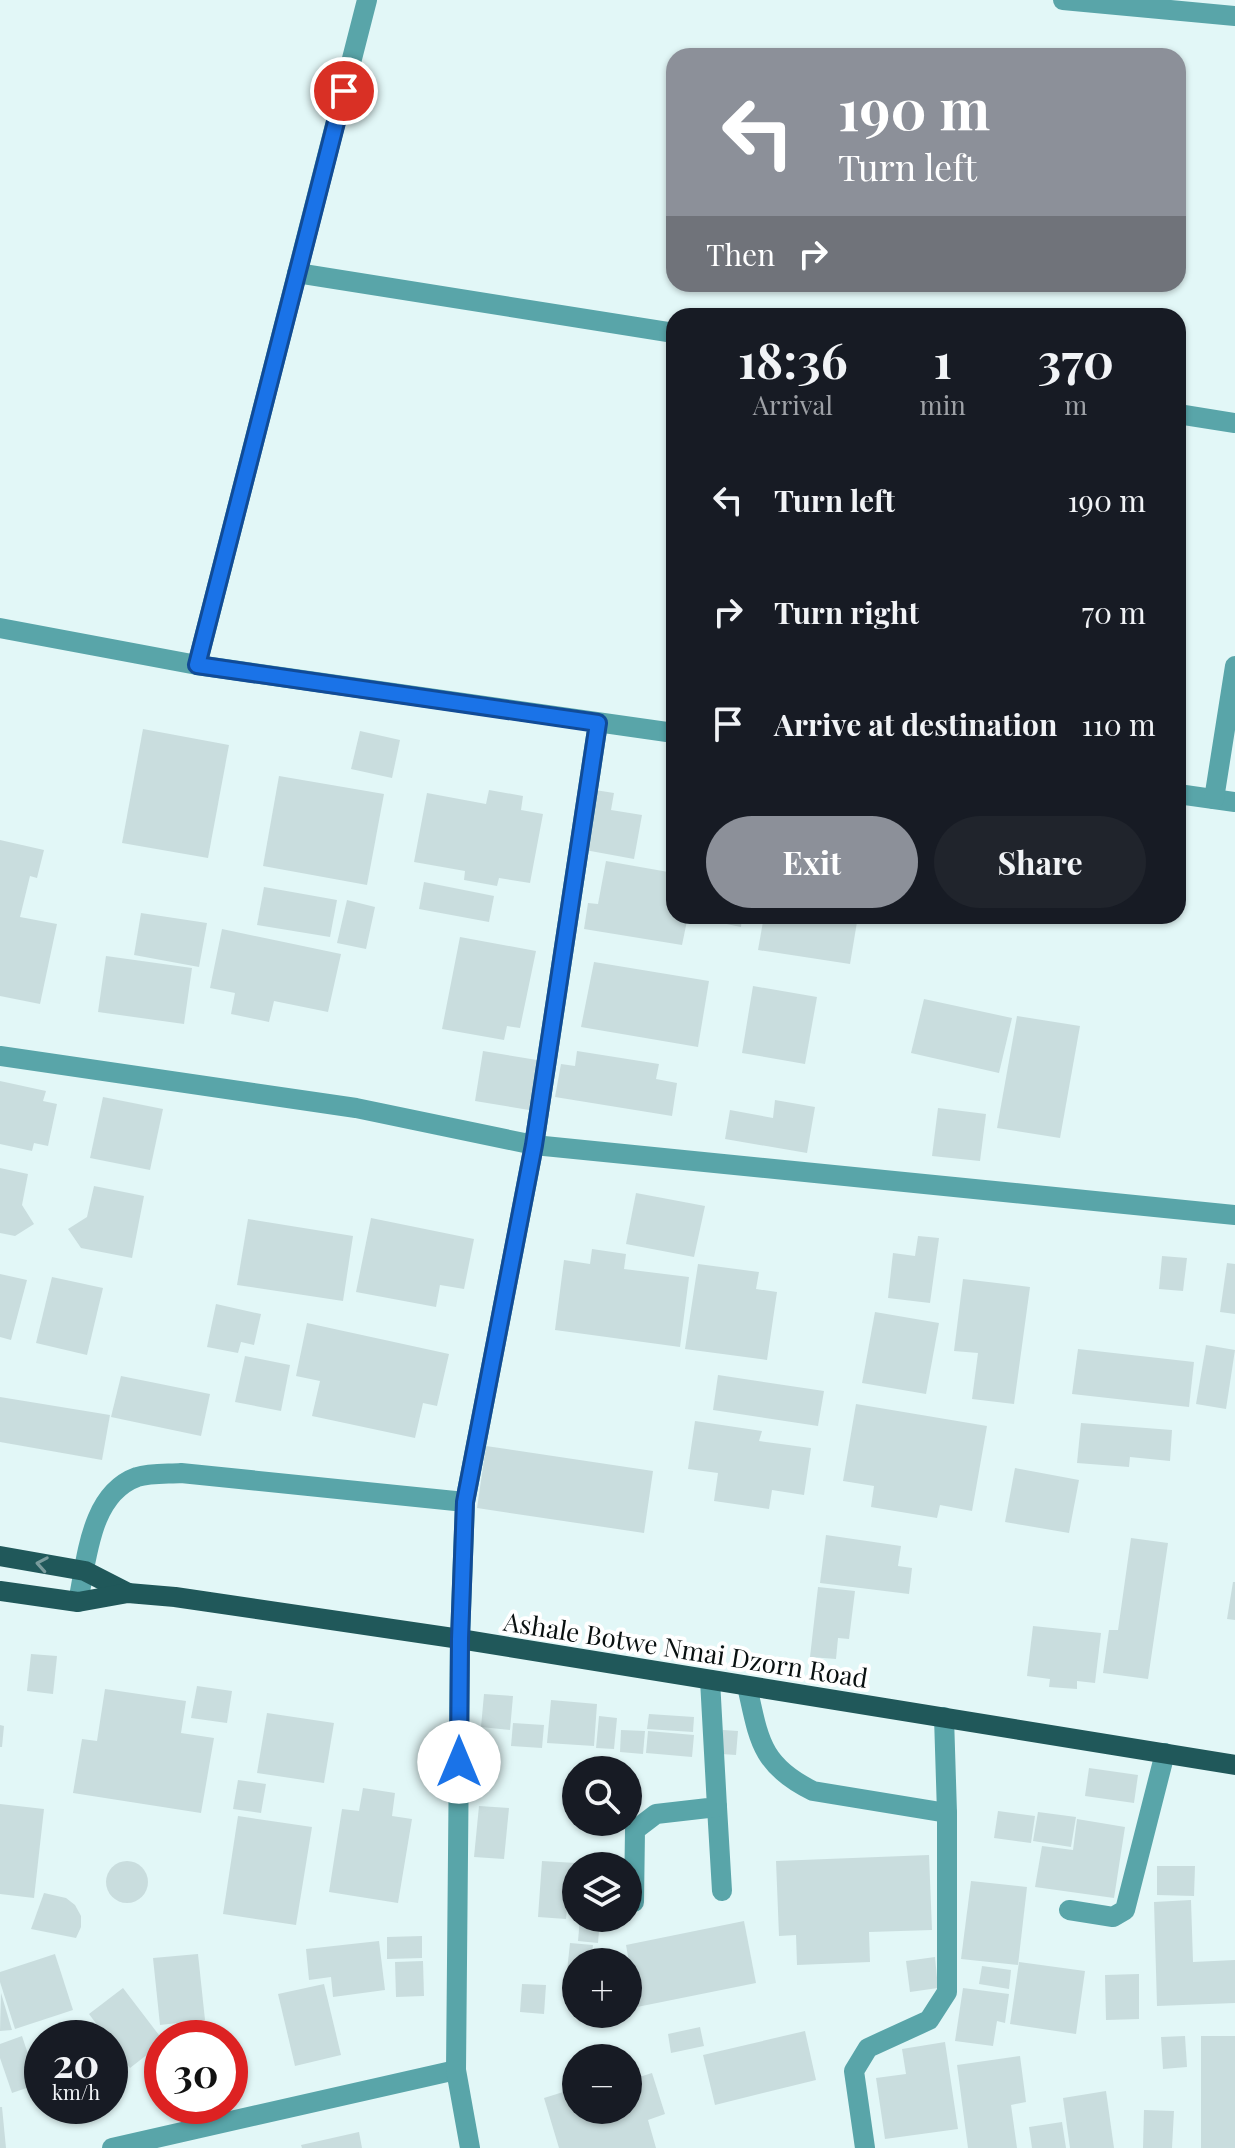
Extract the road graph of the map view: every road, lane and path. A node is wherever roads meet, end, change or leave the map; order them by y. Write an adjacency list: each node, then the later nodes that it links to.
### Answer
1 (367, 0): 4 (street)
2 (1063, 0): 3 (street)
3 (1235, 16)
4 (297, 273): 5 (street); 9 (street)
5 (666, 332)
6 (1186, 415): 7 (street)
7 (1235, 423)
8 (0, 628): 9 (street)
9 (197, 665): 11 (street)
10 (1235, 666): 14 (street)
11 (598, 723): 12 (street); 17 (street)
12 (666, 732)
13 (1186, 795): 14 (street)
14 (1214, 799): 15 (street)
15 (1235, 802)
16 (0, 1056): 17 (street)
17 (534, 1145): 18 (street); 19 (street)
18 (1235, 1215)
19 (465, 1502): 21 (street); 25 (street)
20 (0, 1556): 21 (main road, Ashale Botwe Nmai Dzorn Road, one-way to 20)
21 (85, 1571): 23 (main road, Ashale Botwe Nmai Dzorn Road); 24 (street)
22 (0, 1591): 24 (main road, Ashale Botwe Nmai Dzorn Road)
23 (128, 1593): 24 (main road, Ashale Botwe Nmai Dzorn Road); 25 (main road, Ashale Botwe Nmai Dzorn Road)
24 (78, 1602)
25 (460, 1639): 26 (main road, Ashale Botwe Nmai Dzorn Road); 36 (street)
26 (710, 1680): 27 (main road, Ashale Botwe Nmai Dzorn Road); 31 (street)
27 (747, 1686): 28 (main road, Ashale Botwe Nmai Dzorn Road); 32 (street)
28 (944, 1717): 29 (main road, Ashale Botwe Nmai Dzorn Road); 32 (street)
29 (1165, 1753): 30 (main road, Ashale Botwe Nmai Dzorn Road); 35 (street)
30 (1235, 1765)
31 (717, 1807): 33 (street); 34 (street)
32 (947, 1813): 39 (street)
33 (635, 1852)
34 (722, 1891)
35 (1069, 1910)
36 (456, 2070): 37 (street); 38 (street)
37 (112, 2148)
38 (470, 2148)
39 (865, 2148)

